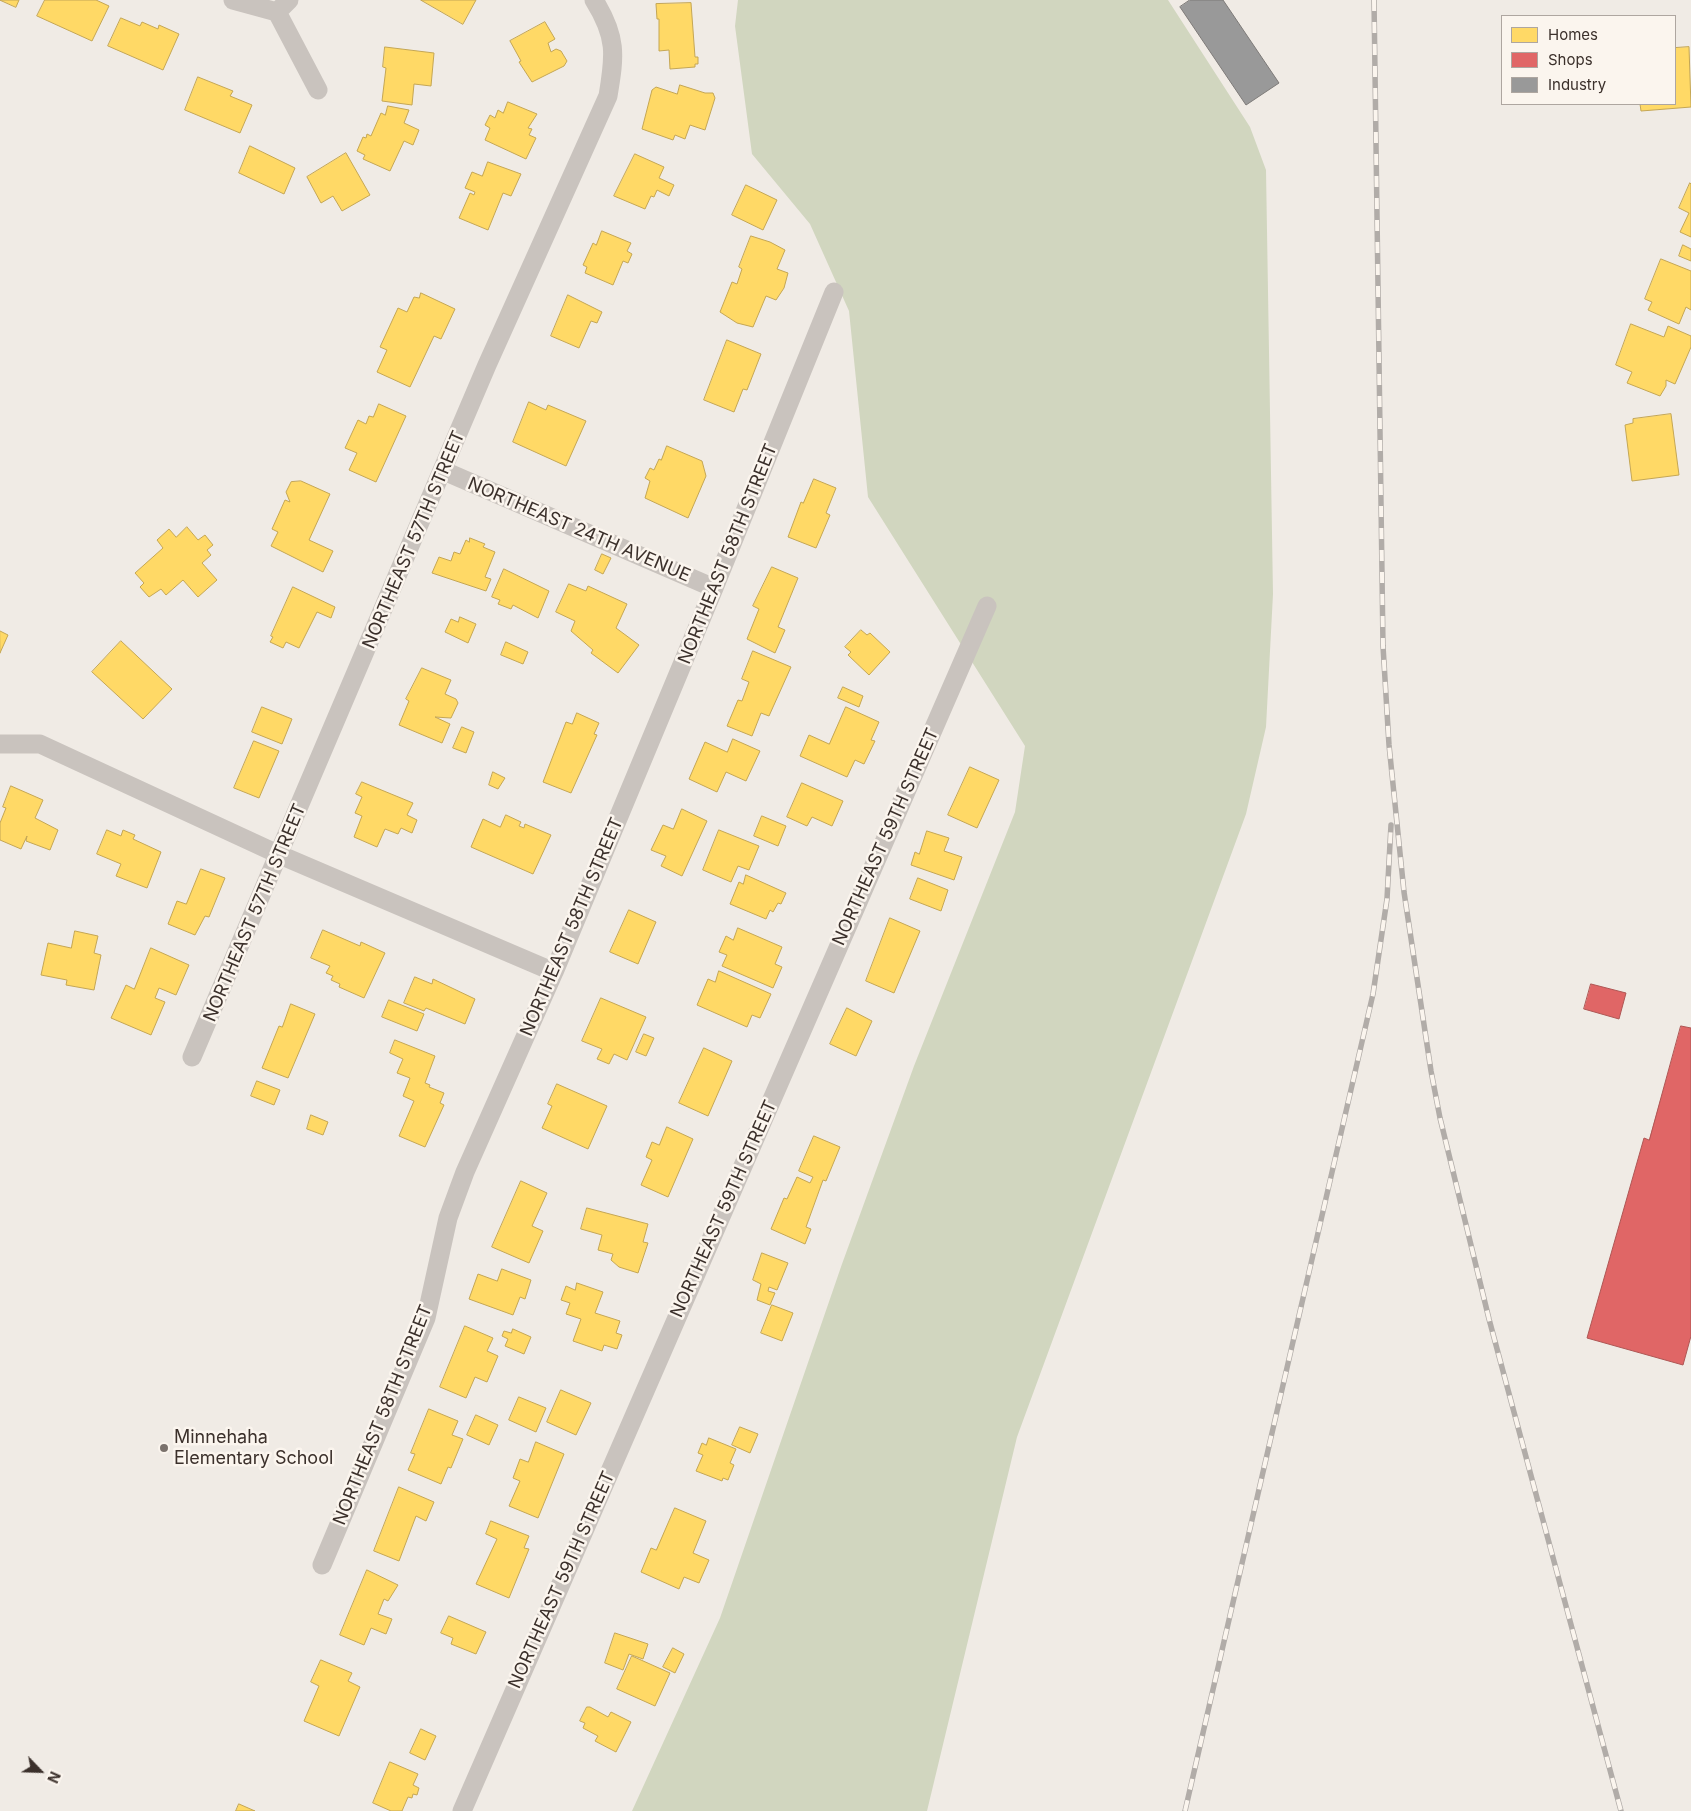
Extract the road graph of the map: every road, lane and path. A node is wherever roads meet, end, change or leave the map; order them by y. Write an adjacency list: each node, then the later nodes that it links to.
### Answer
1 (233, 0): 3 (street)
2 (594, 0): 6 (street, NORTHEAST 57TH STREET)
3 (283, 6): 4 (street)
4 (318, 90)
5 (834, 292): 7 (street, NORTHEAST 58TH STREET)
6 (444, 471): 7 (street, NORTHEAST 24TH AVENUE); 10 (street, NORTHEAST 57TH STREET)
7 (714, 588): 11 (street, NORTHEAST 58TH STREET)
8 (987, 606): 14 (street, NORTHEAST 59TH STREET)
9 (0, 744): 10 (street)
10 (280, 855): 11 (street); 12 (street, NORTHEAST 57TH STREET)
11 (554, 972): 13 (street, NORTHEAST 58TH STREET)
12 (192, 1057)
13 (322, 1565)
14 (462, 1811)

